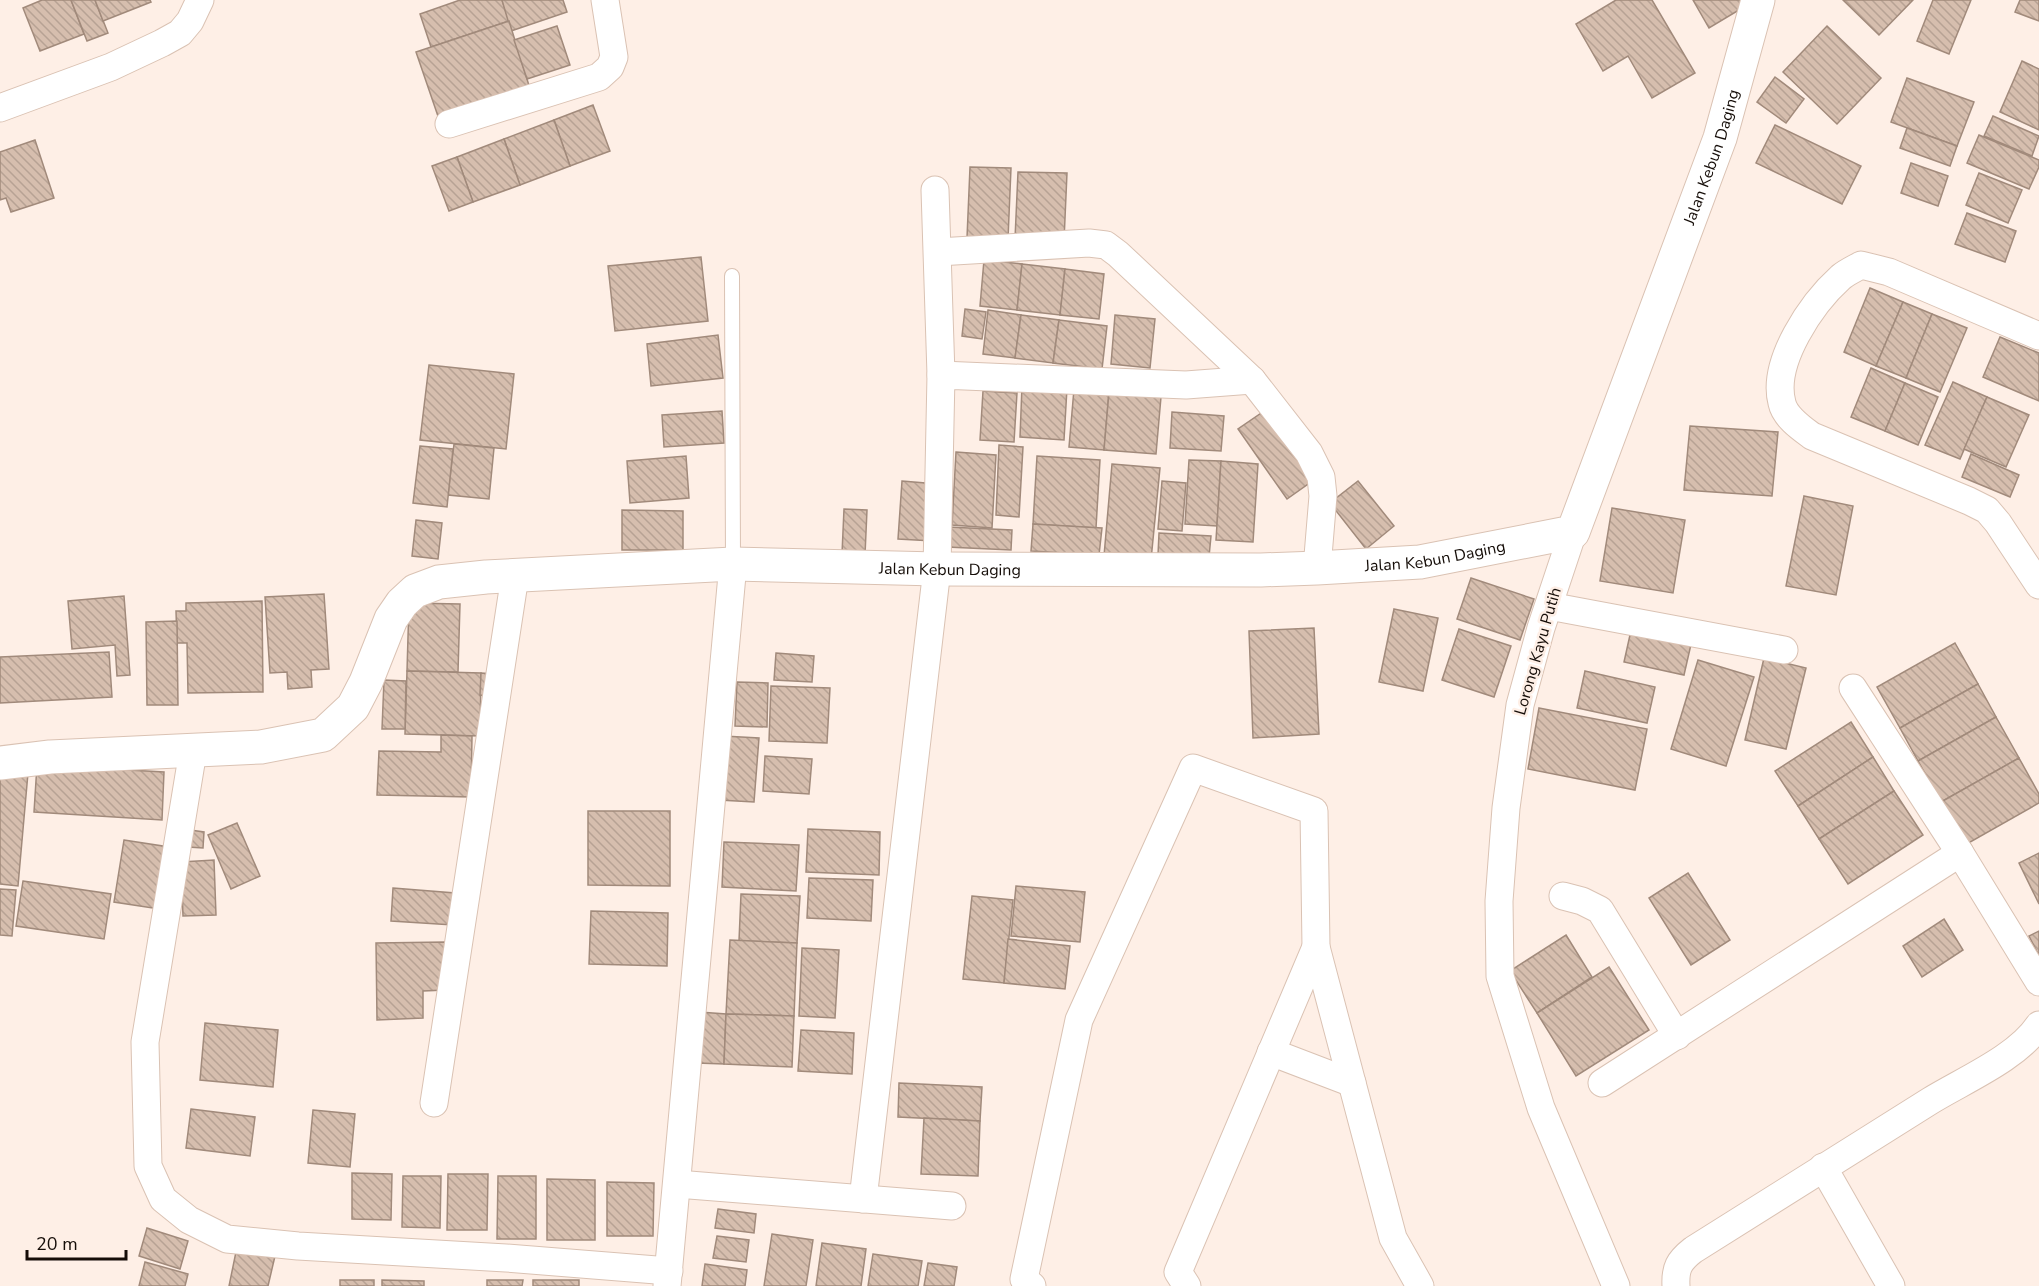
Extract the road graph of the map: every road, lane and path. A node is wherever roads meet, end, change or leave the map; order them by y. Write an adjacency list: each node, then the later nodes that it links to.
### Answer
1 (200, 0): 4 (street)
2 (605, 0): 5 (street)
3 (1758, 0): 12 (street, Jalan Kebun Daging)
4 (0, 108)
5 (449, 124)
6 (935, 190): 7 (street)
7 (938, 252): 10 (street); 11 (street)
8 (732, 276): 13 (lane)
9 (2039, 336): 17 (street)
10 (941, 375): 11 (street); 15 (street)
11 (1252, 380): 14 (street)
12 (1573, 532): 14 (street, Jalan Kebun Daging); 18 (street, Lorong Kayu Putih)
13 (733, 564): 15 (street, Jalan Kebun Daging); 16 (street, Jalan Kebun Daging); 34 (street)
14 (1317, 568): 15 (street, Jalan Kebun Daging)
15 (937, 569): 35 (street)
16 (515, 576): 21 (street, Jalan Kebun Daging); 32 (street)
17 (2039, 585)
18 (1549, 606): 19 (street); 41 (street, Lorong Kayu Putih)
19 (1784, 650)
20 (1853, 688): 23 (street)
21 (193, 751): 22 (street, Jalan Kebun Daging); 37 (street)
22 (0, 763)
23 (1960, 853): 26 (street); 28 (street)
24 (1563, 896): 28 (street)
25 (1316, 947): 29 (street); 30 (street); 39 (street)
26 (2039, 982)
27 (2036, 1032): 33 (street)
28 (1677, 1036): 31 (street)
29 (1271, 1052): 30 (street); 38 (street)
30 (1352, 1083): 40 (street)
31 (1602, 1083)
32 (434, 1103)
33 (1823, 1167): 42 (street); 43 (street)
34 (677, 1184): 35 (street); 37 (street)
35 (863, 1199): 36 (street)
36 (952, 1206)
37 (668, 1279)
38 (1179, 1281)
39 (1026, 1284)
40 (1419, 1286)
41 (1616, 1286)
42 (1676, 1286)
43 (1891, 1286)

